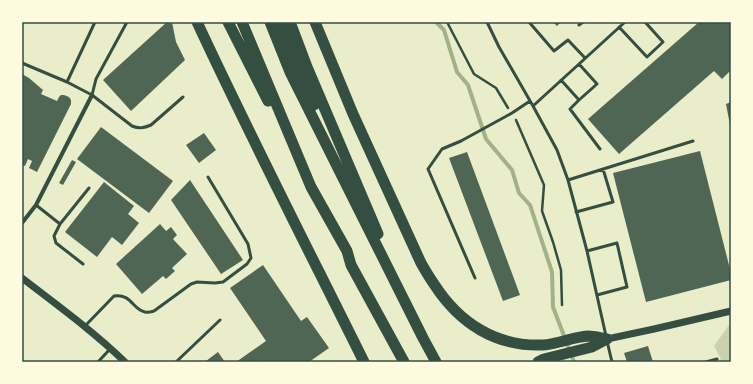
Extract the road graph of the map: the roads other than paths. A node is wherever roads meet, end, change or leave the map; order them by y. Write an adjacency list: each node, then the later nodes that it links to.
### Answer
1 (95, 22): 21 (lane)
2 (127, 22): 22 (lane)
3 (196, 22): 54 (highway)
4 (228, 22): 33 (highway)
5 (242, 22): 33 (highway)
6 (270, 22): 32 (highway)
7 (281, 22): 32 (highway)
8 (290, 22): 47 (highway)
9 (315, 22): 48 (highway)
10 (487, 22): 25 (lane)
11 (529, 22): 17 (lane)
12 (582, 22): 15 (lane)
13 (624, 22): 16 (lane)
14 (646, 22): 16 (lane)
15 (579, 25)
16 (619, 27): 17 (lane)
17 (585, 58): 19 (lane)
18 (22, 63): 21 (lane)
19 (579, 64): 20 (lane); 24 (lane)
20 (561, 80): 24 (lane); 26 (lane)
21 (67, 82): 22 (lane)
22 (92, 95): 23 (lane); 35 (street)
23 (183, 97)
24 (579, 100): 28 (lane)
25 (530, 101): 26 (lane); 42 (lane)
26 (533, 106): 31 (lane)
27 (693, 141): 29 (lane)
28 (600, 149)
29 (603, 169): 31 (lane); 36 (lane)
30 (208, 177): 46 (lane)
31 (568, 180): 36 (lane)
32 (346, 185): 47 (highway)
33 (311, 187): 55 (highway)
34 (89, 188): 38 (lane)
35 (36, 205): 37 (street); 38 (lane)
36 (576, 212): 39 (lane)
37 (22, 224)
38 (60, 224): 40 (lane)
39 (587, 251): 43 (lane); 43 (lane)
40 (83, 264)
41 (22, 278): 46 (street)
42 (475, 278)
43 (597, 295): 48 (lane)
44 (731, 311): 48 (street)
45 (220, 320): 53 (lane)
46 (85, 327): 49 (street)
47 (423, 338): 56 (highway)
48 (607, 339): 57 (highway); 58 (lane)
49 (111, 348): 51 (lane); 52 (street)
50 (717, 359): 59 (lane)
51 (98, 362)
52 (125, 362)
53 (176, 362)
54 (364, 362)
55 (404, 362)
56 (436, 362)
57 (538, 362)
58 (612, 362)
59 (706, 362)

